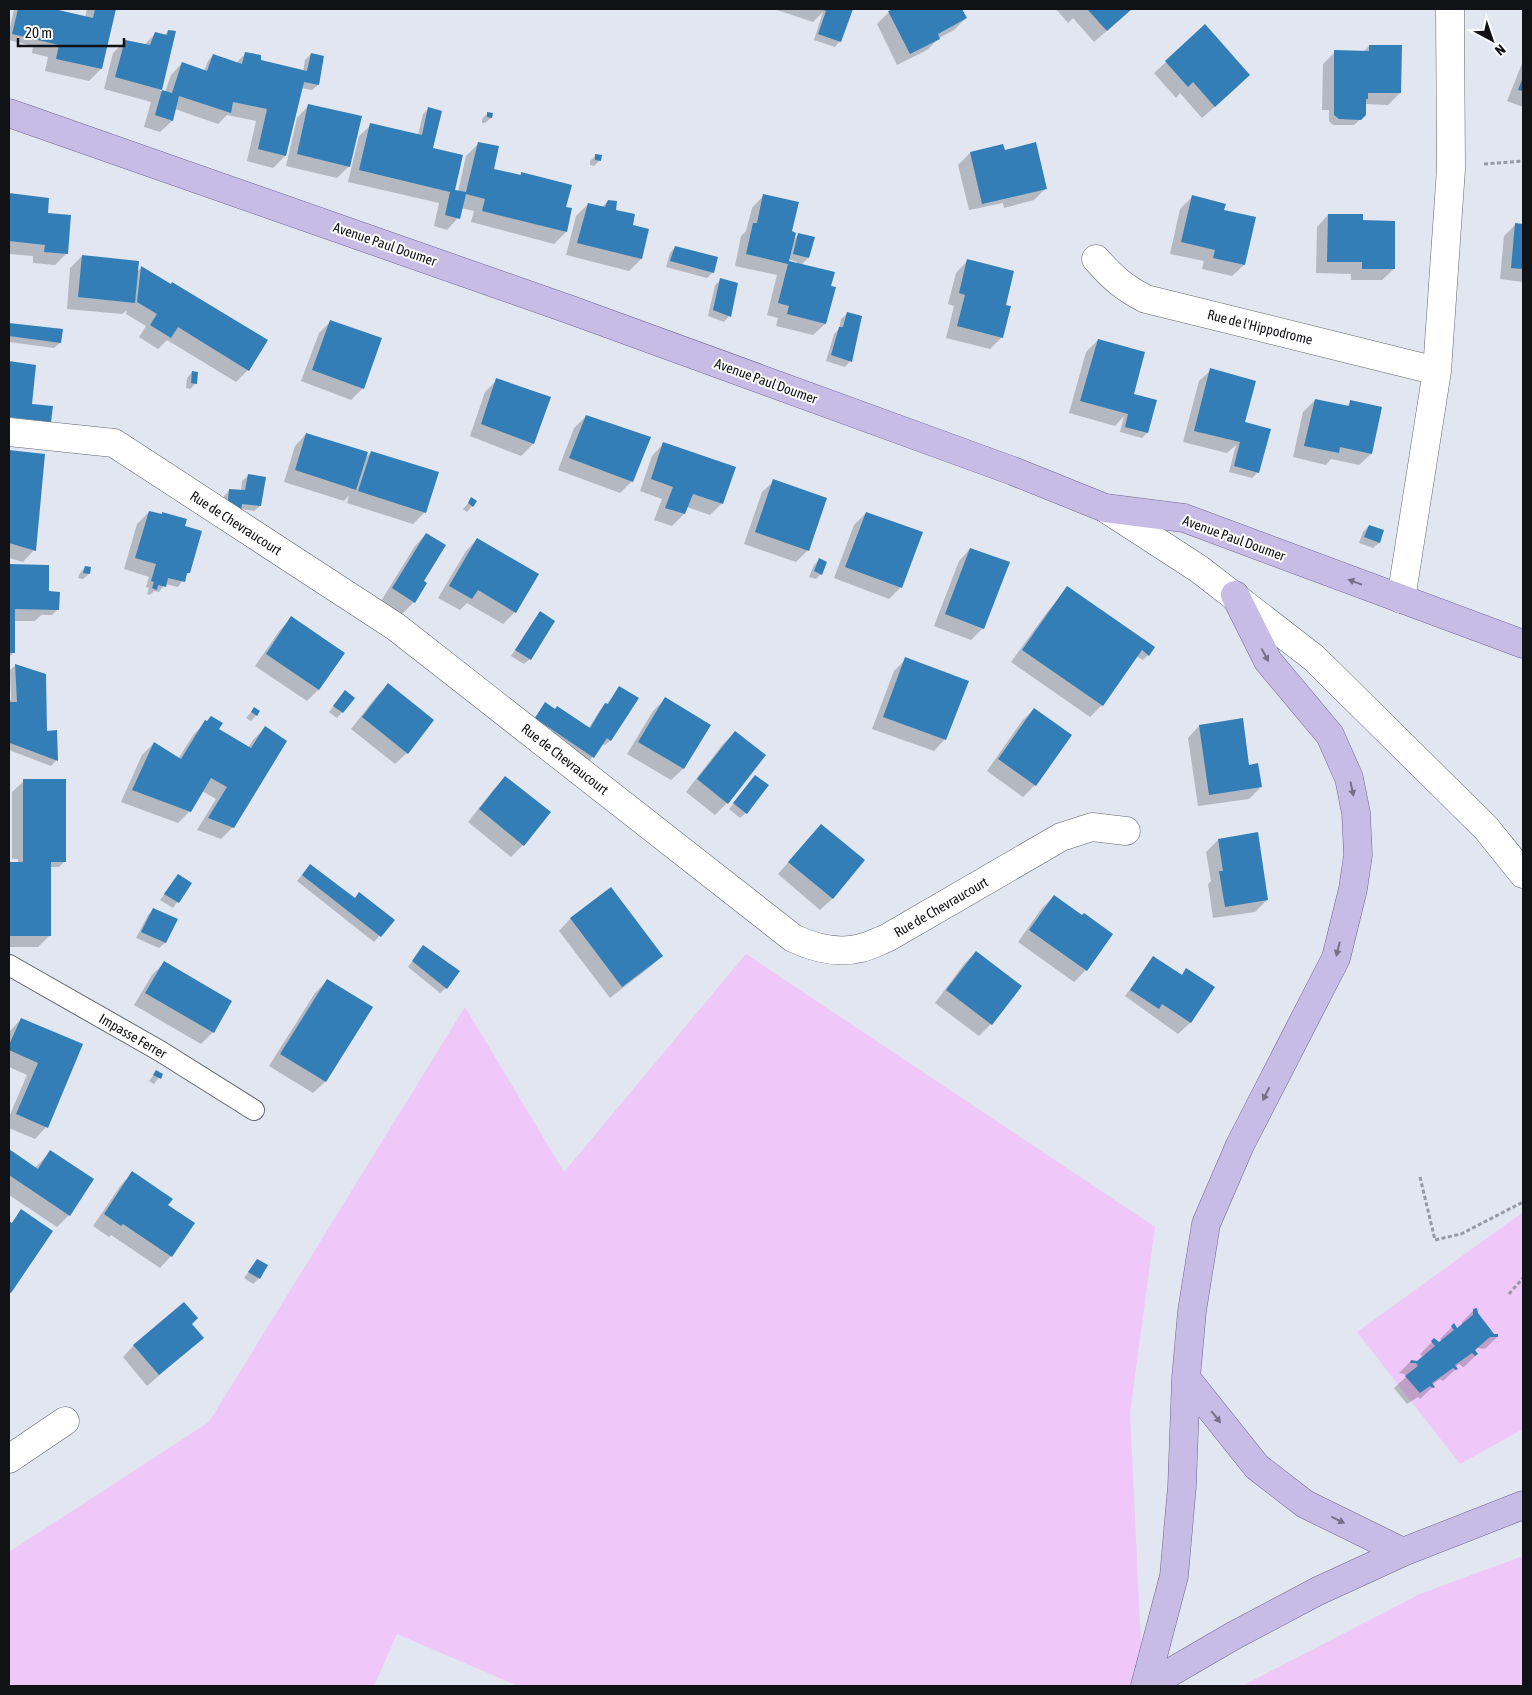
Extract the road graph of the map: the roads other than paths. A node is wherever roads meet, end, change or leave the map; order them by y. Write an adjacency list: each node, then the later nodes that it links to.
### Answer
1 (1450, 9): 4 (street)
2 (9, 113): 6 (main road, Avenue Paul Doumer)
3 (1096, 259): 4 (street, Rue de l'Hippodrome)
4 (1437, 371): 8 (street)
5 (9, 432): 10 (street, Rue de Chevraucourt)
6 (1105, 508): 7 (street); 8 (main road, Avenue Paul Doumer, one-way to 6)
7 (1235, 595): 11 (street); 14 (main road, one-way to 14)
8 (1401, 599): 9 (main road, Avenue Paul Doumer)
9 (1523, 644)
10 (1126, 831)
11 (1523, 874)
12 (9, 965): 13 (lane, Impasse Ferrer)
13 (254, 1110)
14 (1186, 1378): 18 (main road, one-way to 18); 19 (main road)
15 (65, 1421): 16 (street)
16 (9, 1459)
17 (1523, 1505): 18 (main road)
18 (1403, 1552): 19 (main road)
19 (1146, 1686)

